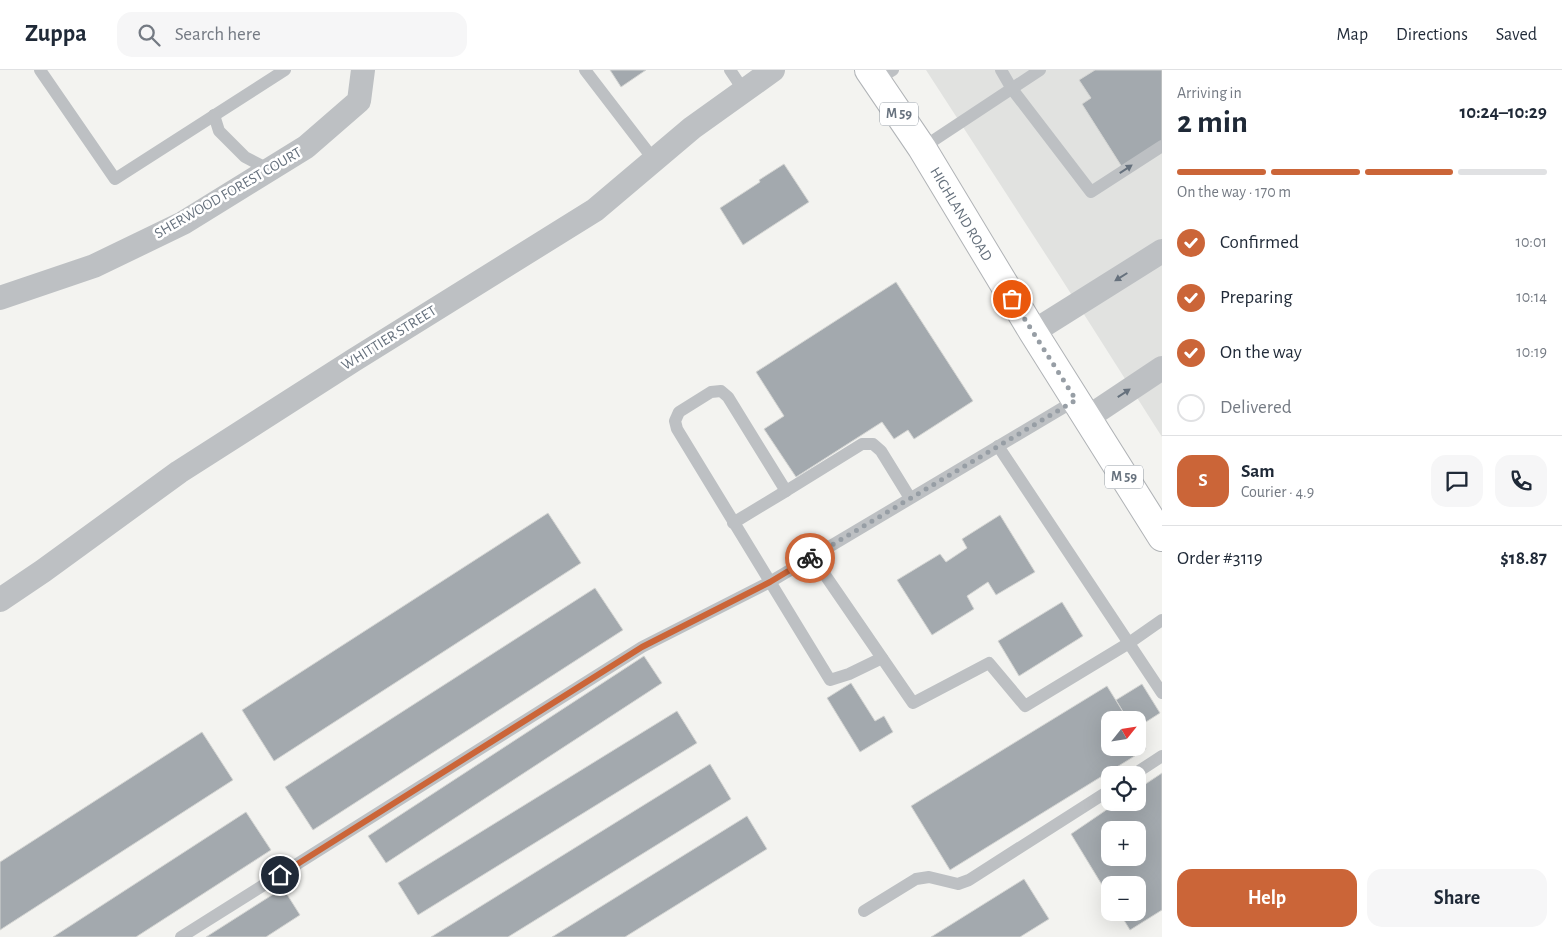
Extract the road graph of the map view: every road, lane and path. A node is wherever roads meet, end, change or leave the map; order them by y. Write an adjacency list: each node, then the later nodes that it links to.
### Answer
1 (40, 70): 12 (lane)
2 (285, 70): 12 (lane)
3 (363, 70): 16 (street, SHERWOOD FOREST COURT)
4 (585, 70): 15 (lane)
5 (730, 70): 11 (lane)
6 (773, 70): 11 (street, WHITTIER STREET)
7 (1001, 70): 10 (lane)
8 (1040, 70): 10 (lane)
9 (880, 73): 14 (highway, HIGHLAND ROAD / M 59)
10 (1012, 89): 13 (lane, one-way to 13); 14 (lane)
11 (744, 91): 15 (street, WHITTIER STREET)
12 (214, 115): 16 (lane)
13 (1162, 146)
14 (922, 148): 19 (highway, HIGHLAND ROAD / M 59)
15 (654, 160): 29 (street, WHITTIER STREET)
16 (270, 170): 18 (street, SHERWOOD FOREST COURT)
17 (1162, 251): 19 (street, one-way to 19)
18 (0, 298)
19 (1033, 332): 21 (highway, HIGHLAND ROAD / M 59)
20 (1162, 368): 21 (street, one-way to 20)
21 (1081, 409): 22 (lane); 26 (highway, HIGHLAND ROAD / M 59)
22 (998, 446): 24 (lane); 31 (lane)
23 (786, 491): 24 (lane); 25 (lane); 25 (lane)
24 (910, 498): 27 (lane)
25 (733, 523): 28 (lane)
26 (1162, 537)
27 (812, 556): 28 (lane); 32 (lane)
28 (770, 582): 32 (lane); 38 (lane)
29 (0, 600)
30 (1162, 620): 31 (lane)
31 (1128, 643): 32 (lane); 33 (lane)
32 (882, 658)
33 (1162, 693)
34 (1162, 756): 35 (lane)
35 (1146, 766)
36 (1101, 796): 37 (lane)
37 (864, 912)
38 (181, 937)

